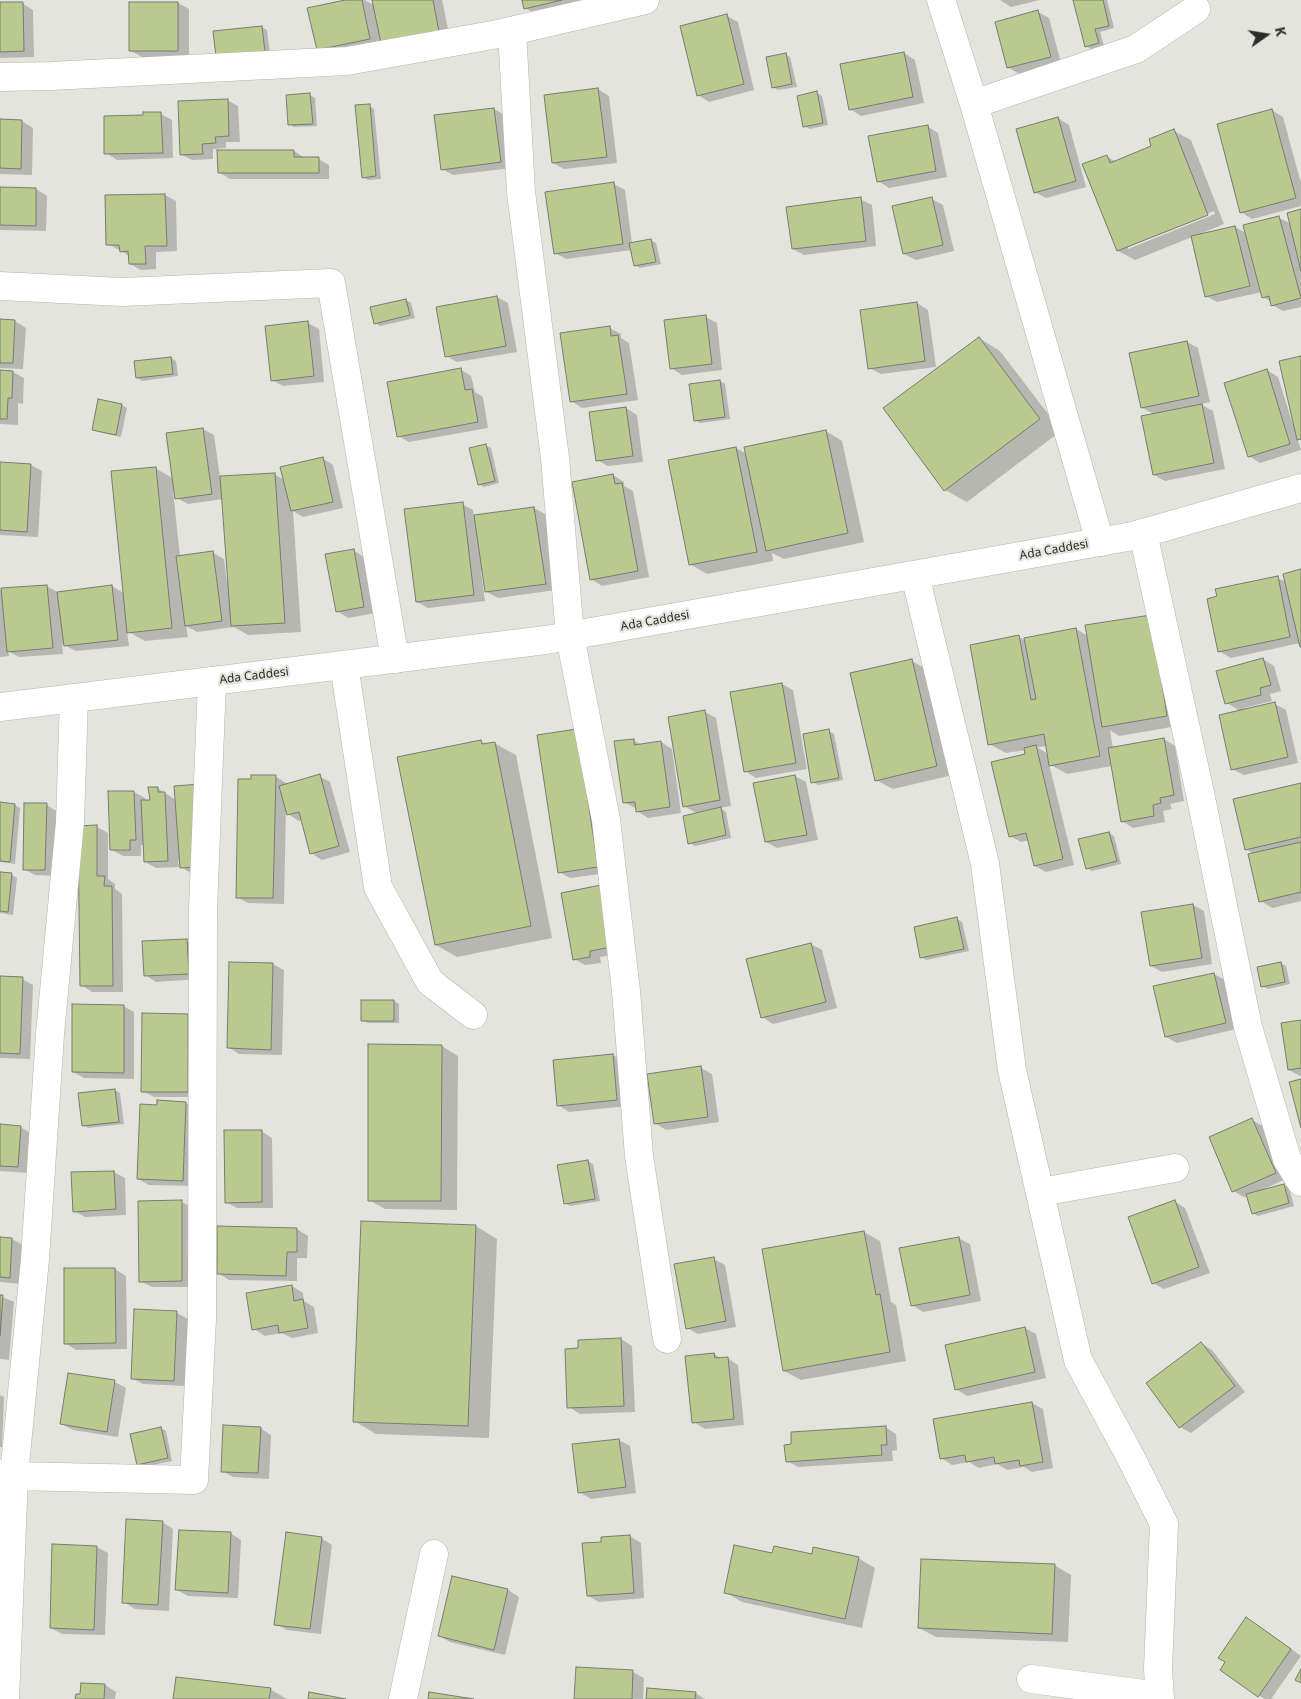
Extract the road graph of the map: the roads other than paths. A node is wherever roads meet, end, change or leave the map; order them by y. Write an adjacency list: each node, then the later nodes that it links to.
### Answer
1 (645, 0): 4 (street)
2 (941, 0): 6 (street)
3 (1200, 3): 6 (street)
4 (512, 31): 5 (street); 12 (street)
5 (0, 77)
6 (974, 104): 10 (street)
7 (0, 286): 13 (street)
8 (1301, 488): 9 (street, Ada Caddesi)
9 (1143, 533): 10 (street, Ada Caddesi); 20 (street)
10 (1100, 542): 11 (street, Ada Caddesi)
11 (915, 575): 12 (street, Ada Caddesi); 21 (street)
12 (570, 636): 13 (street, Ada Caddesi); 22 (street)
13 (395, 659): 14 (street, Ada Caddesi)
14 (344, 665): 15 (street, Ada Caddesi); 18 (street)
15 (212, 681): 16 (street, Ada Caddesi); 23 (street)
16 (74, 698): 17 (street, Ada Caddesi); 23 (street)
17 (0, 707)
18 (473, 1015)
19 (1175, 1168): 21 (street)
20 (1301, 1182)
21 (1040, 1192): 26 (street)
22 (667, 1339)
23 (7, 1475): 27 (street)
24 (434, 1554): 28 (street)
25 (1031, 1679): 26 (street)
26 (1160, 1698)
27 (4, 1699)
28 (404, 1699)

